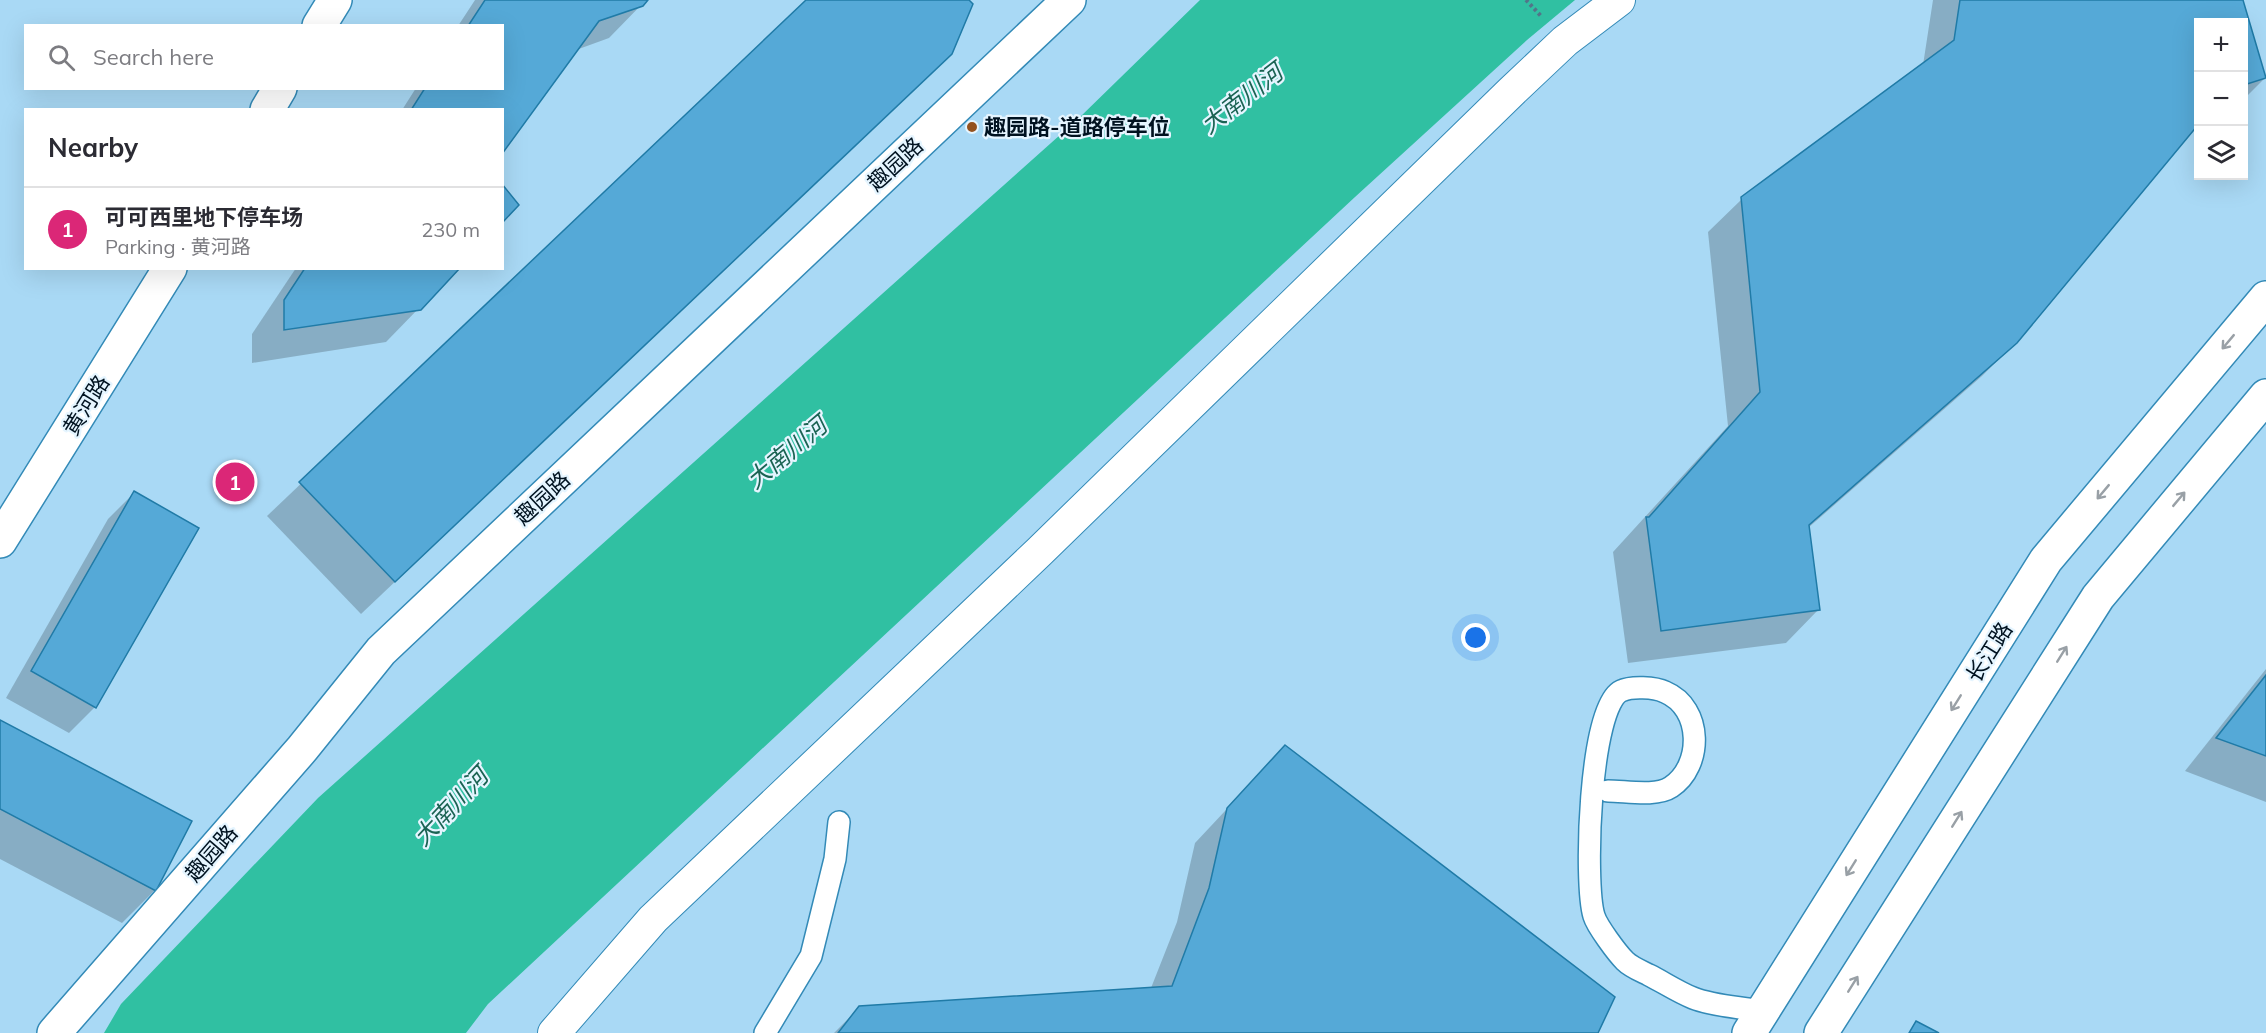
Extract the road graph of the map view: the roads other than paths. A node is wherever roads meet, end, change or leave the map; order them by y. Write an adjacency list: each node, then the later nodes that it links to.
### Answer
1 (335, 0): 4 (main road)
2 (1069, 0): 14 (main road, 趣园路)
3 (1620, 0): 15 (street)
4 (320, 24)
5 (279, 90): 6 (main road)
6 (268, 108)
7 (169, 270): 10 (main road, 黄河路)
8 (2266, 298): 13 (main road, 长江路, one-way to 13)
9 (2266, 396): 17 (main road, one-way to 9)
10 (0, 541)
11 (1608, 791): 13 (lane)
12 (838, 822): 16 (lane)
13 (1755, 1022)
14 (54, 1033)
15 (554, 1033)
16 (765, 1033)
17 (1821, 1033)

